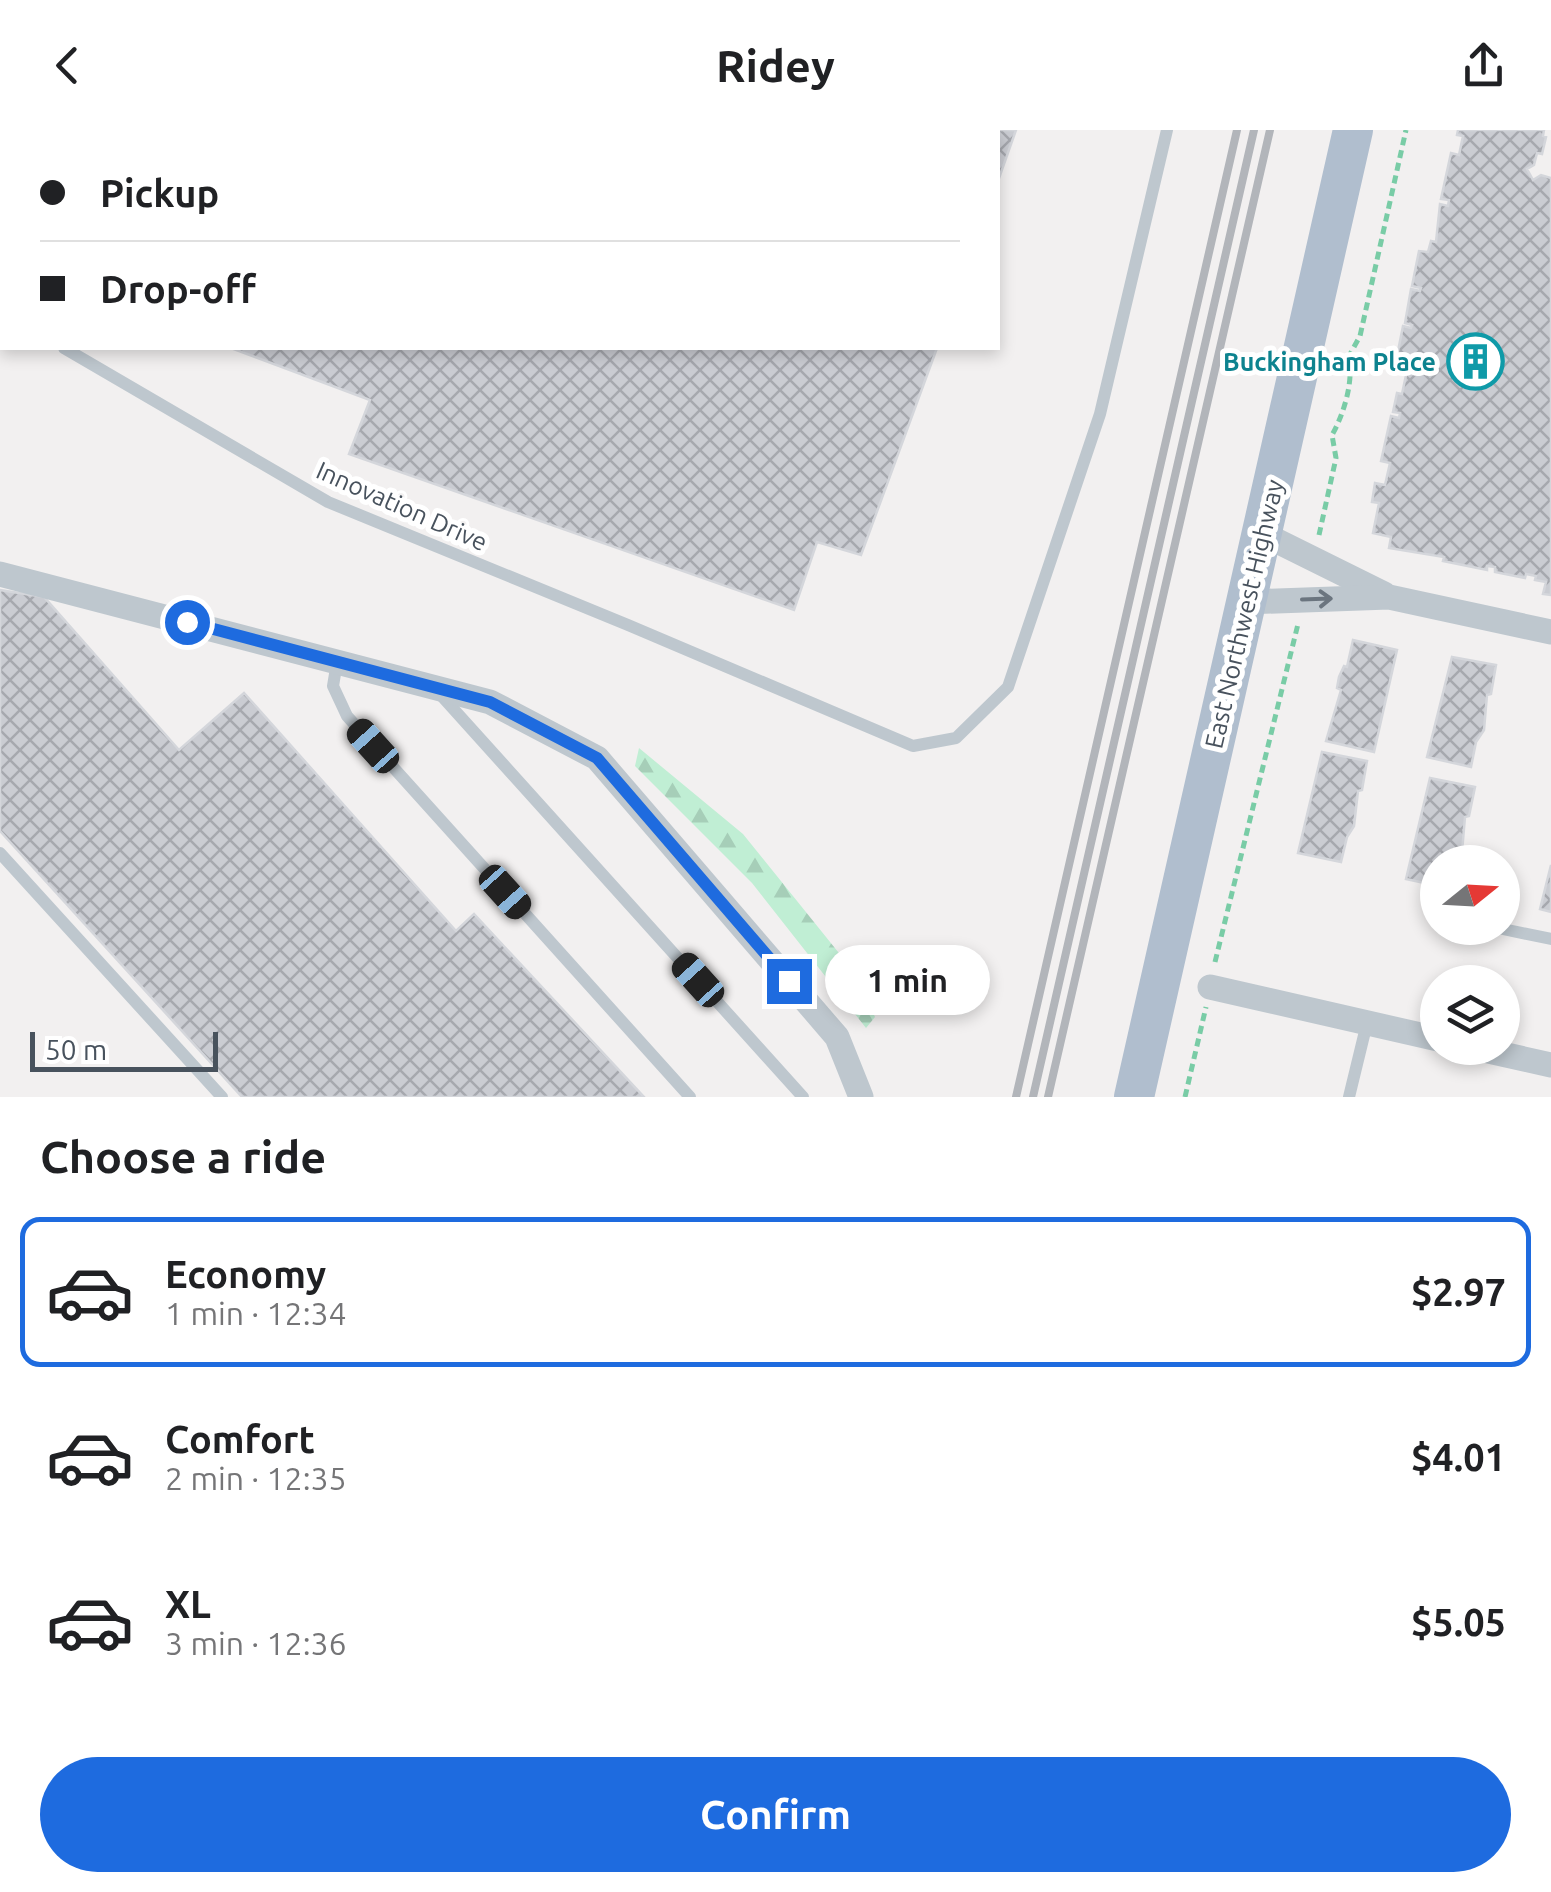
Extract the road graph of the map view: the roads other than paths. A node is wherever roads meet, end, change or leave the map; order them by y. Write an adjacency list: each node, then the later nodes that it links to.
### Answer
1 (1167, 130): 3 (lane, Innovation Drive)
2 (1353, 130): 4 (main road, East Northwest Highway)
3 (67, 350)
4 (1263, 534): 6 (street); 7 (main road, East Northwest Highway)
5 (0, 574): 9 (street)
6 (1389, 597): 7 (street, one-way to 6); 8 (street)
7 (1246, 602): 23 (main road, East Northwest Highway)
8 (1551, 632)
9 (337, 662): 10 (street); 20 (lane)
10 (434, 687): 21 (lane); 22 (street)
11 (0, 853): 19 (lane)
12 (1520, 933): 13 (lane)
13 (1551, 939)
14 (1210, 987): 15 (street)
15 (1367, 1023): 16 (street); 24 (lane)
16 (1420, 1035)
17 (1520, 1058): 18 (street)
18 (1551, 1065)
19 (222, 1097)
20 (690, 1097)
21 (803, 1097)
22 (861, 1097)
23 (1134, 1097)
24 (1349, 1097)

